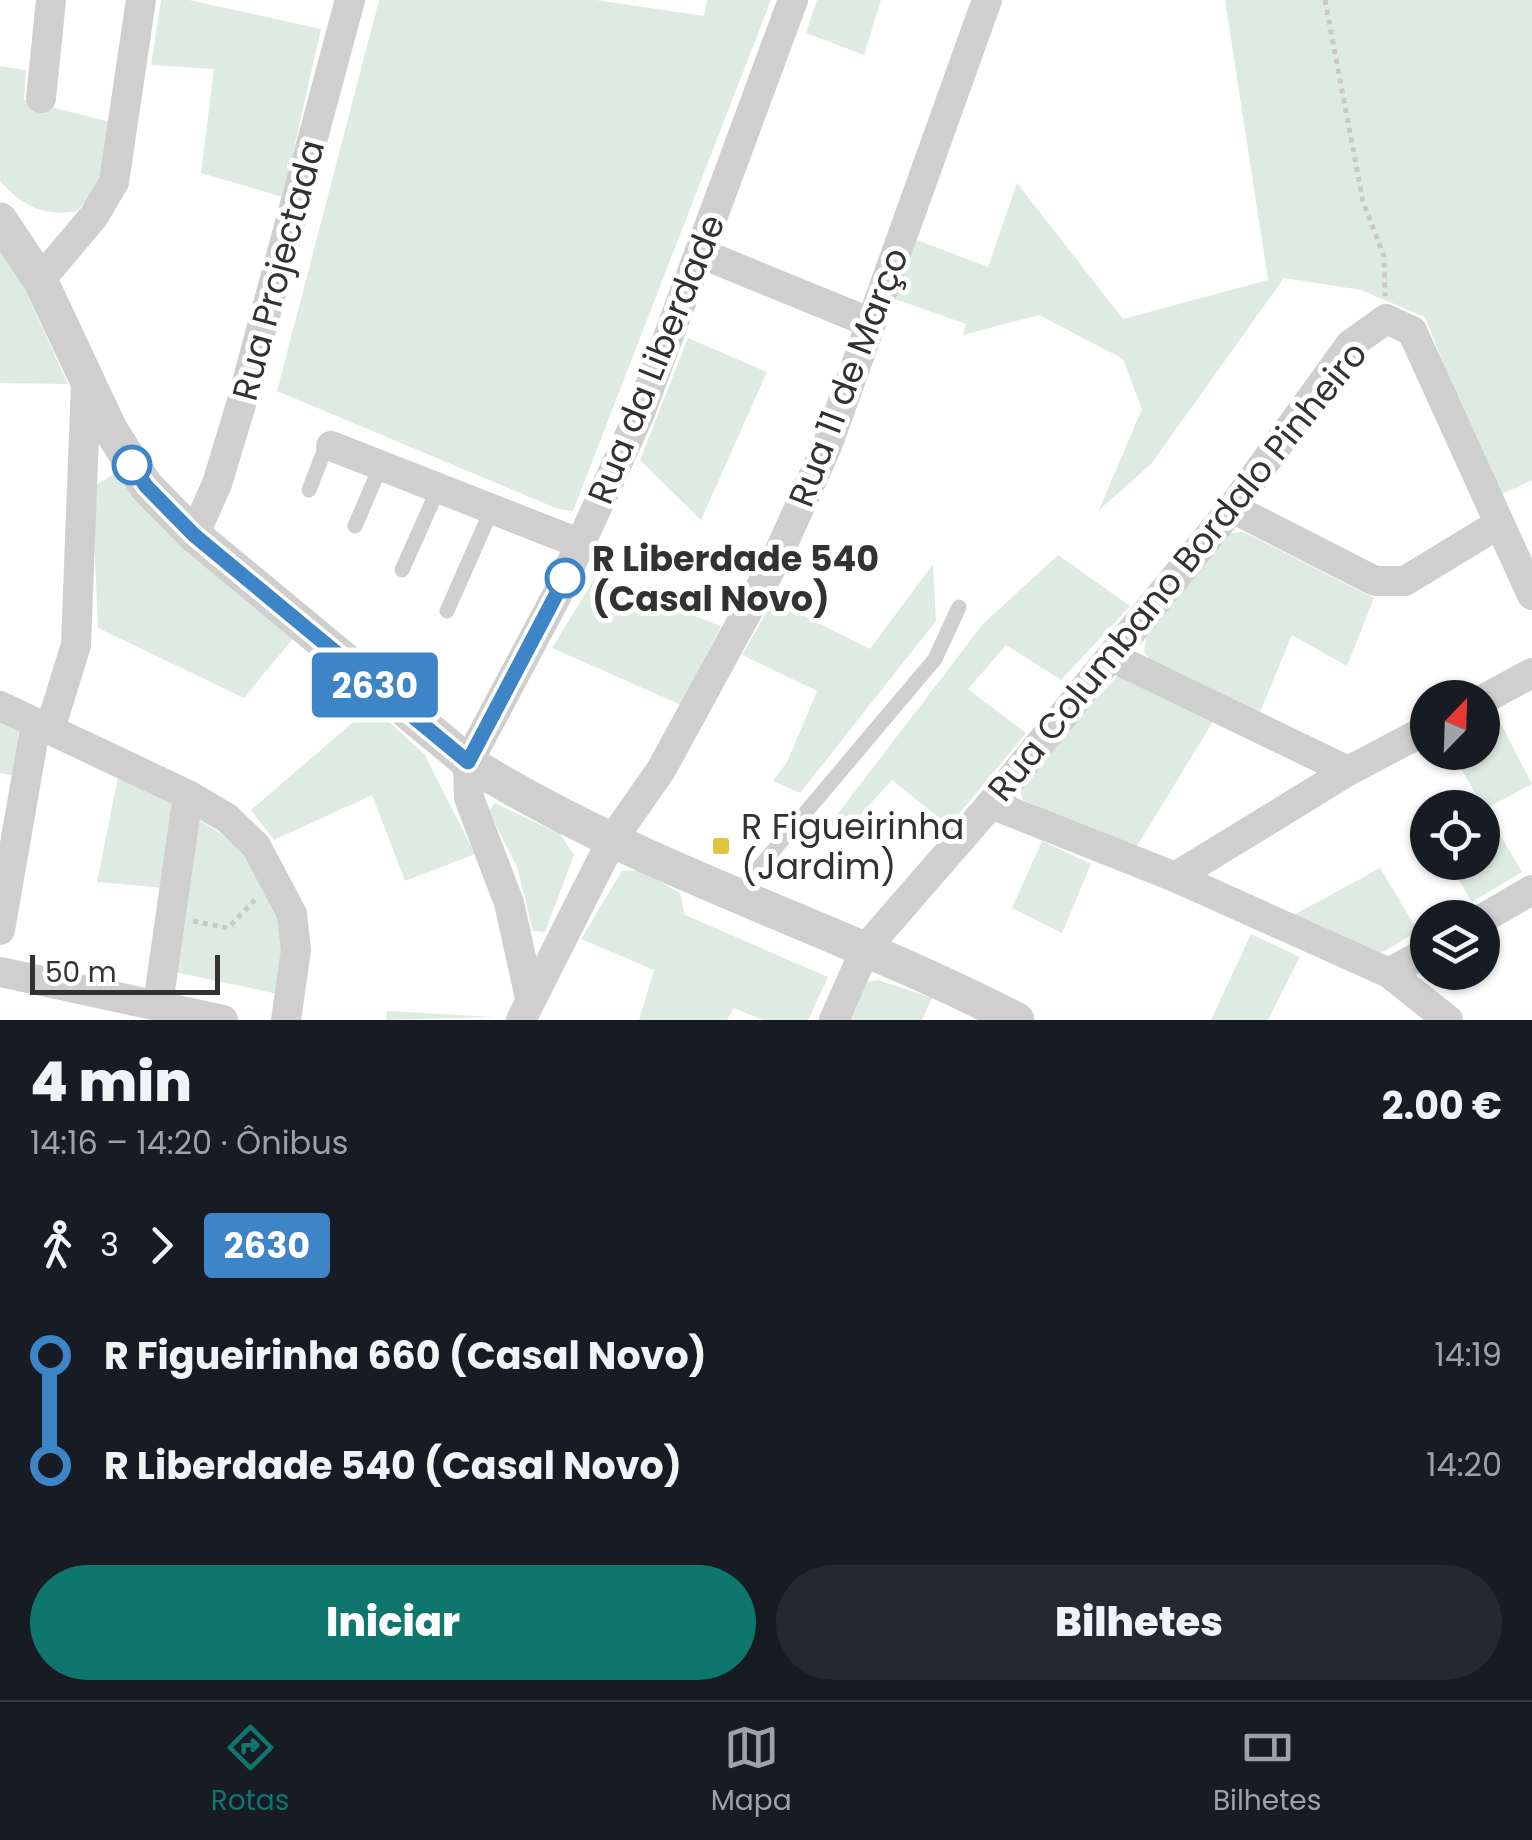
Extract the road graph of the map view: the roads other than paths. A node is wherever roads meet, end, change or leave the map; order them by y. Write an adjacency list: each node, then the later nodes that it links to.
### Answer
1 (51, 0): 6 (street)
2 (141, 0): 9 (street)
3 (350, 0): 20 (street, Rua Projectada)
4 (793, 0): 8 (street, Rua da Liberdade)
5 (987, 0): 10 (street, Rua 11 de Março)
6 (41, 98)
7 (0, 220): 9 (street)
8 (700, 252): 10 (street); 21 (street, Rua da Liberdade)
9 (40, 280): 11 (street)
10 (871, 323): 36 (street, Rua 11 de Março)
11 (86, 382): 20 (street); 30 (street)
12 (331, 446): 13 (street); 15 (lane)
13 (382, 464): 14 (street); 19 (lane)
14 (439, 487): 16 (street); 22 (lane)
15 (309, 490)
16 (492, 508): 21 (street); 25 (lane)
17 (1232, 508): 18 (street); 18 (street, Rua Columbano Bordalo Pinheiro); 26 (street, Rua Columbano Bordalo Pinheiro)
18 (1496, 525): 23 (street)
19 (355, 526)
20 (194, 535): 32 (street)
21 (582, 544): 32 (street, Rua da Liberdade)
22 (402, 570)
23 (1532, 595)
24 (960, 608): 39 (lane)
25 (448, 611)
26 (1112, 657): 33 (street); 35 (street, Rua Columbano Bordalo Pinheiro)
27 (1532, 673): 28 (street)
28 (1500, 690)
29 (0, 706): 30 (street)
30 (43, 726): 34 (street); 41 (street)
31 (1410, 738): 33 (street)
32 (468, 762): 36 (street); 47 (street)
33 (1348, 771): 37 (street)
34 (188, 795): 46 (street); 49 (street)
35 (991, 804): 37 (street); 42 (street, Rua Columbano Bordalo Pinheiro)
36 (612, 840): 39 (street); 47 (street, Rua 11 de Março)
37 (1175, 878): 45 (street)
38 (1532, 890): 40 (street)
39 (735, 896): 42 (street)
40 (1500, 909)
41 (0, 930)
42 (866, 948): 50 (street, Rua Columbano Bordalo Pinheiro); 51 (street)
43 (1410, 960): 45 (street)
44 (0, 972): 46 (street)
45 (1388, 973): 52 (street)
46 (158, 1004): 48 (street)
47 (525, 1009)
48 (223, 1020)
49 (286, 1020)
50 (834, 1020)
51 (1016, 1020)
52 (1448, 1020)

